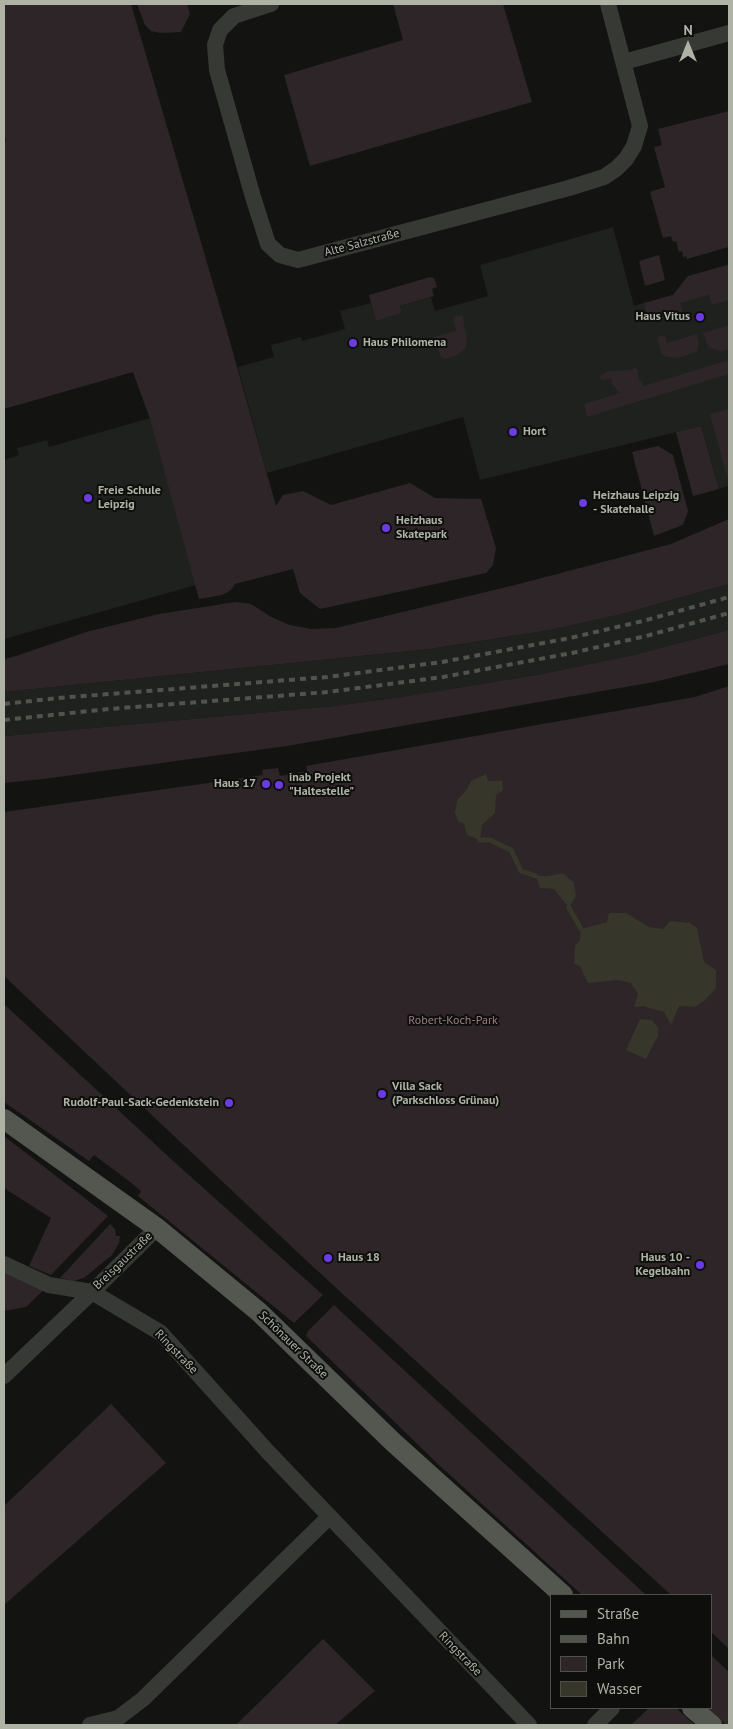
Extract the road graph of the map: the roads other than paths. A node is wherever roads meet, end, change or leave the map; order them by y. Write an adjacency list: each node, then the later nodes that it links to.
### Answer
1 (271, 4): 4 (street, Alte Salzstraße)
2 (608, 4): 4 (street, Alte Salzstraße)
3 (729, 33): 4 (street)
4 (624, 62)
5 (4, 1119): 6 (main road, Schönauer Straße)
6 (157, 1228): 8 (street, Breisgaustraße); 11 (main road, Schönauer Straße)
7 (4, 1264): 8 (street, Breisgaustraße)
8 (92, 1292): 9 (street); 10 (street, Ringstraße)
9 (4, 1376)
10 (329, 1517): 14 (street); 15 (street, Ringstraße)
11 (562, 1594)
12 (611, 1709): 16 (street)
13 (693, 1709): 17 (main road)
14 (90, 1725)
15 (528, 1725)
16 (595, 1725)
17 (712, 1725)

